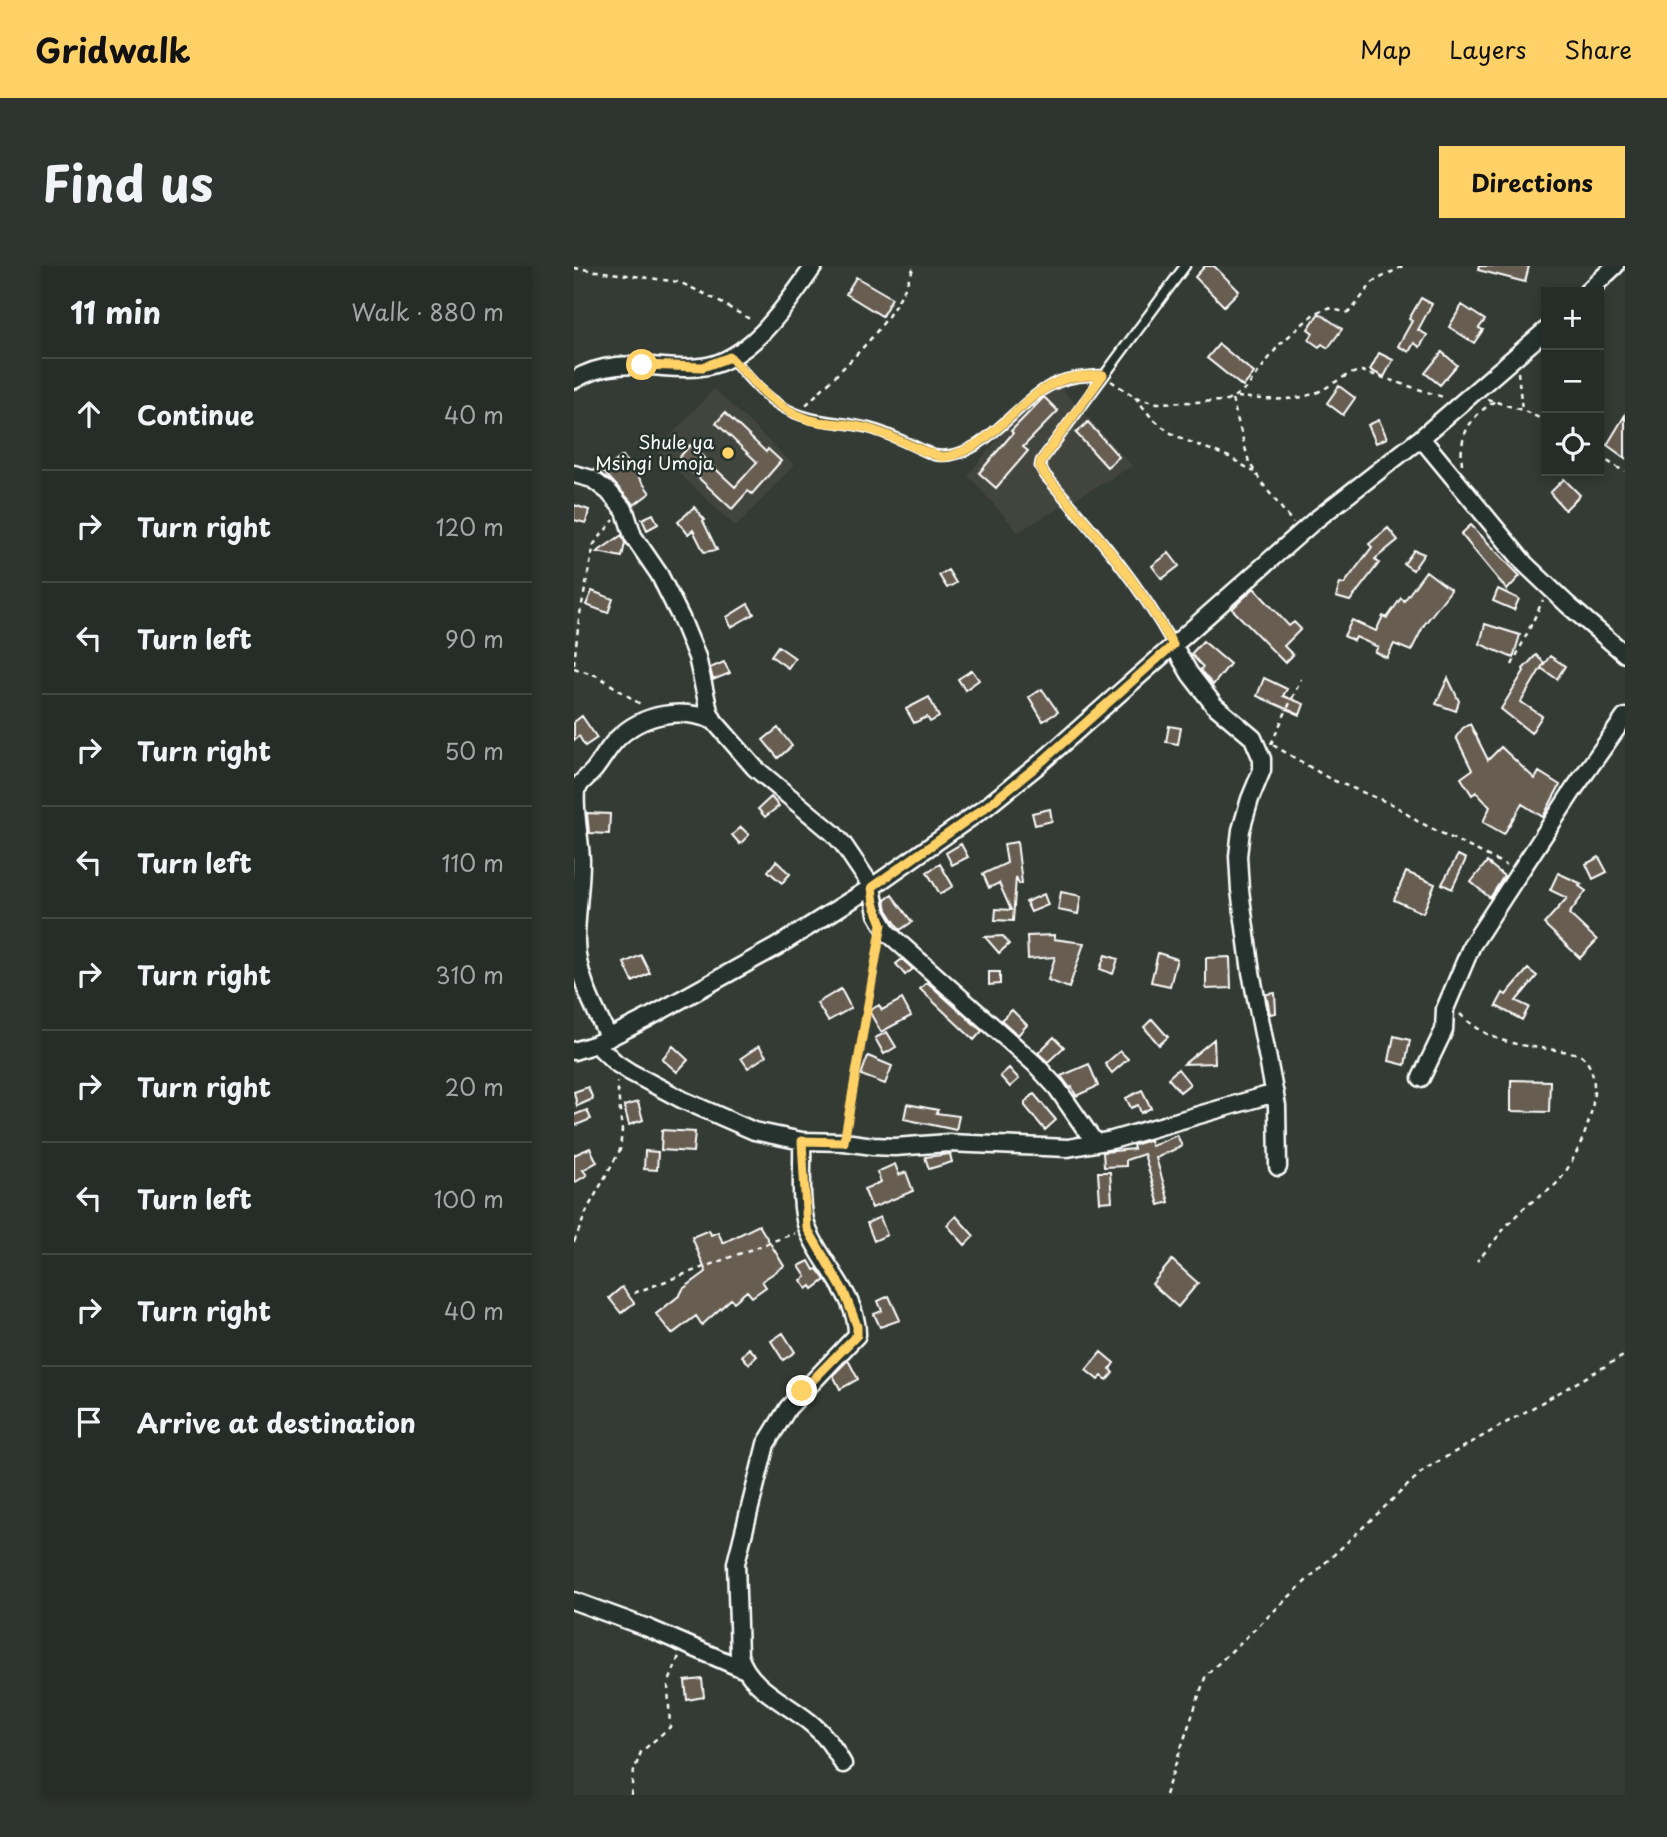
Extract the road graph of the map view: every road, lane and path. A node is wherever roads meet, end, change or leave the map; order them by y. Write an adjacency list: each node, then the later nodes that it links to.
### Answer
1 (814, 266): 8 (street)
2 (914, 266): 20 (path)
3 (1185, 266): 12 (lane)
4 (1403, 266): 15 (path)
5 (1615, 266): 7 (street)
6 (574, 268): 8 (path)
7 (1592, 287)
8 (767, 329): 10 (street)
9 (1541, 335): 11 (street)
10 (730, 357): 13 (street); 20 (lane)
11 (1515, 358): 17 (street); 19 (path)
12 (1103, 375): 14 (path); 20 (lane); 31 (lane)
13 (574, 380)
14 (1135, 397): 16 (path); 26 (path)
15 (1237, 397): 16 (path); 17 (path)
16 (1232, 399): 26 (path)
17 (1466, 400): 18 (path); 22 (street)
18 (1495, 401): 19 (path); 24 (path)
19 (1522, 410): 21 (path)
20 (797, 414)
21 (1541, 419)
22 (1421, 438): 29 (street); 30 (street)
23 (1604, 459): 25 (path)
24 (1463, 468)
25 (1625, 472)
26 (1255, 473): 29 (path)
27 (574, 474): 28 (street)
28 (625, 512): 34 (path); 38 (street)
29 (1300, 533): 31 (street)
30 (1550, 587): 32 (street); 33 (path)
31 (1173, 645): 42 (street); 49 (street)
32 (1623, 649)
33 (1513, 665)
34 (574, 666): 36 (path)
35 (1301, 679): 40 (path)
36 (657, 716): 38 (street); 45 (street)
37 (1625, 717): 41 (street)
38 (714, 721): 42 (street)
39 (1265, 740): 40 (path)
40 (1271, 744): 41 (path)
41 (1519, 872): 44 (street)
42 (872, 887): 43 (street); 45 (street)
43 (882, 924): 51 (path); 52 (street)
44 (1450, 1000): 48 (street); 56 (path)
45 (603, 1041): 46 (street); 47 (street)
46 (574, 1051)
47 (616, 1063): 50 (street); 55 (path)
48 (1421, 1078)
49 (1275, 1093): 52 (street); 53 (street)
50 (802, 1141): 51 (street); 54 (street)
51 (844, 1142): 52 (street)
52 (1094, 1143)
53 (1278, 1167)
54 (807, 1228): 57 (path); 61 (street)
55 (574, 1242)
56 (1477, 1261)
57 (634, 1293)
58 (1625, 1355): 64 (path)
59 (574, 1601): 60 (street)
60 (686, 1644): 61 (street); 63 (path)
61 (743, 1669): 62 (street)
62 (843, 1764)
63 (631, 1795)
64 (1165, 1795)

